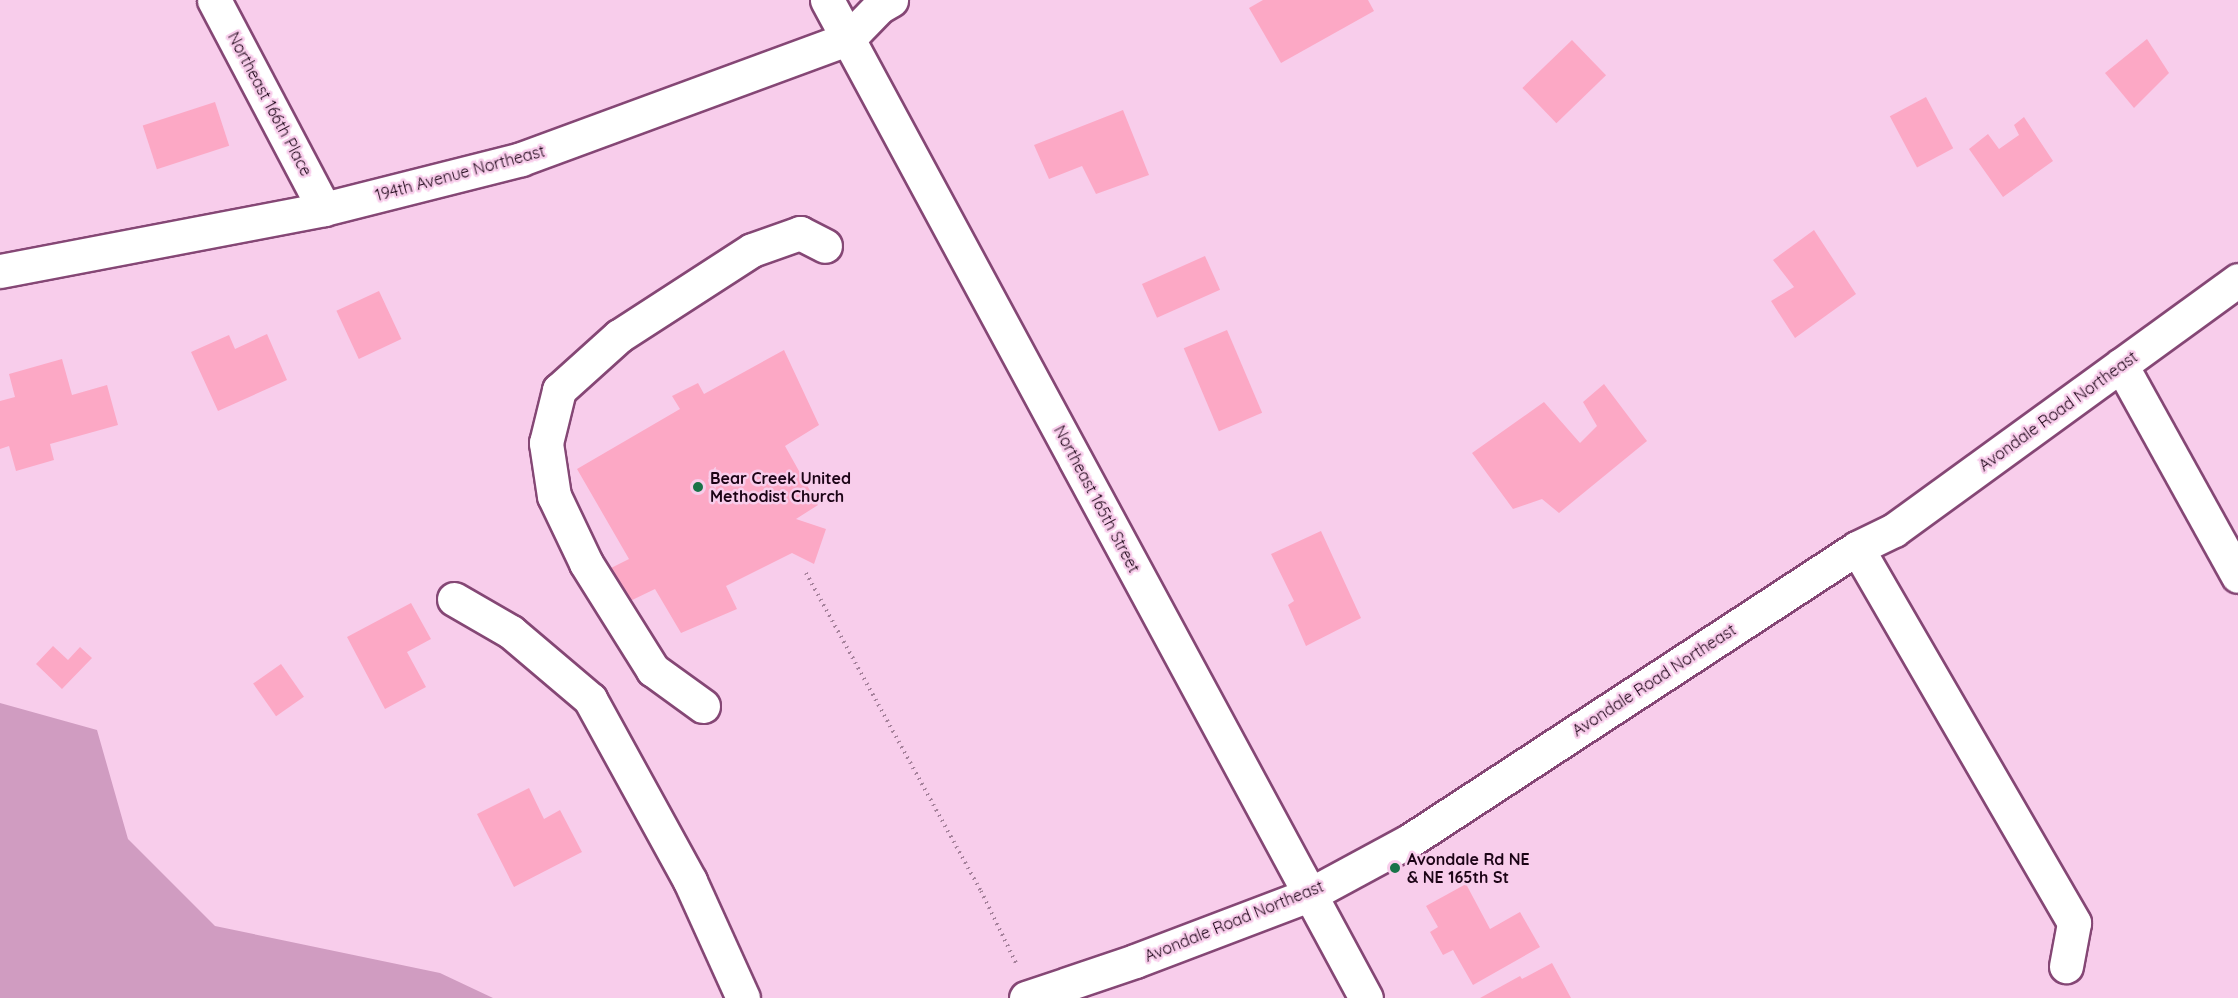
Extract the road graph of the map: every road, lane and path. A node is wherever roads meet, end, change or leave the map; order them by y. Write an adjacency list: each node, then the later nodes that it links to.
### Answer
1 (214, 0): 5 (street, Northeast 166th Place)
2 (827, 0): 4 (street, Northeast 165th Street)
3 (891, 0): 4 (street, 194th Avenue Northeast)
4 (848, 39): 5 (street, 194th Avenue Northeast); 15 (street, Northeast 165th Street)
5 (324, 209): 7 (street, 194th Avenue Northeast)
6 (825, 246): 14 (street)
7 (0, 272)
8 (2238, 280): 9 (street, Avondale Road Northeast)
9 (2121, 365): 10 (street, Avondale Road Northeast); 12 (street)
10 (1857, 548): 15 (street, Avondale Road Northeast); 16 (street)
11 (806, 573): 17 (path)
12 (2238, 576)
13 (454, 599): 18 (street)
14 (703, 706)
15 (1311, 894): 17 (street, Avondale Road Northeast); 19 (street, Northeast 165th Street)
16 (2066, 966)
17 (1029, 997)
18 (743, 998)
19 (1366, 998)

